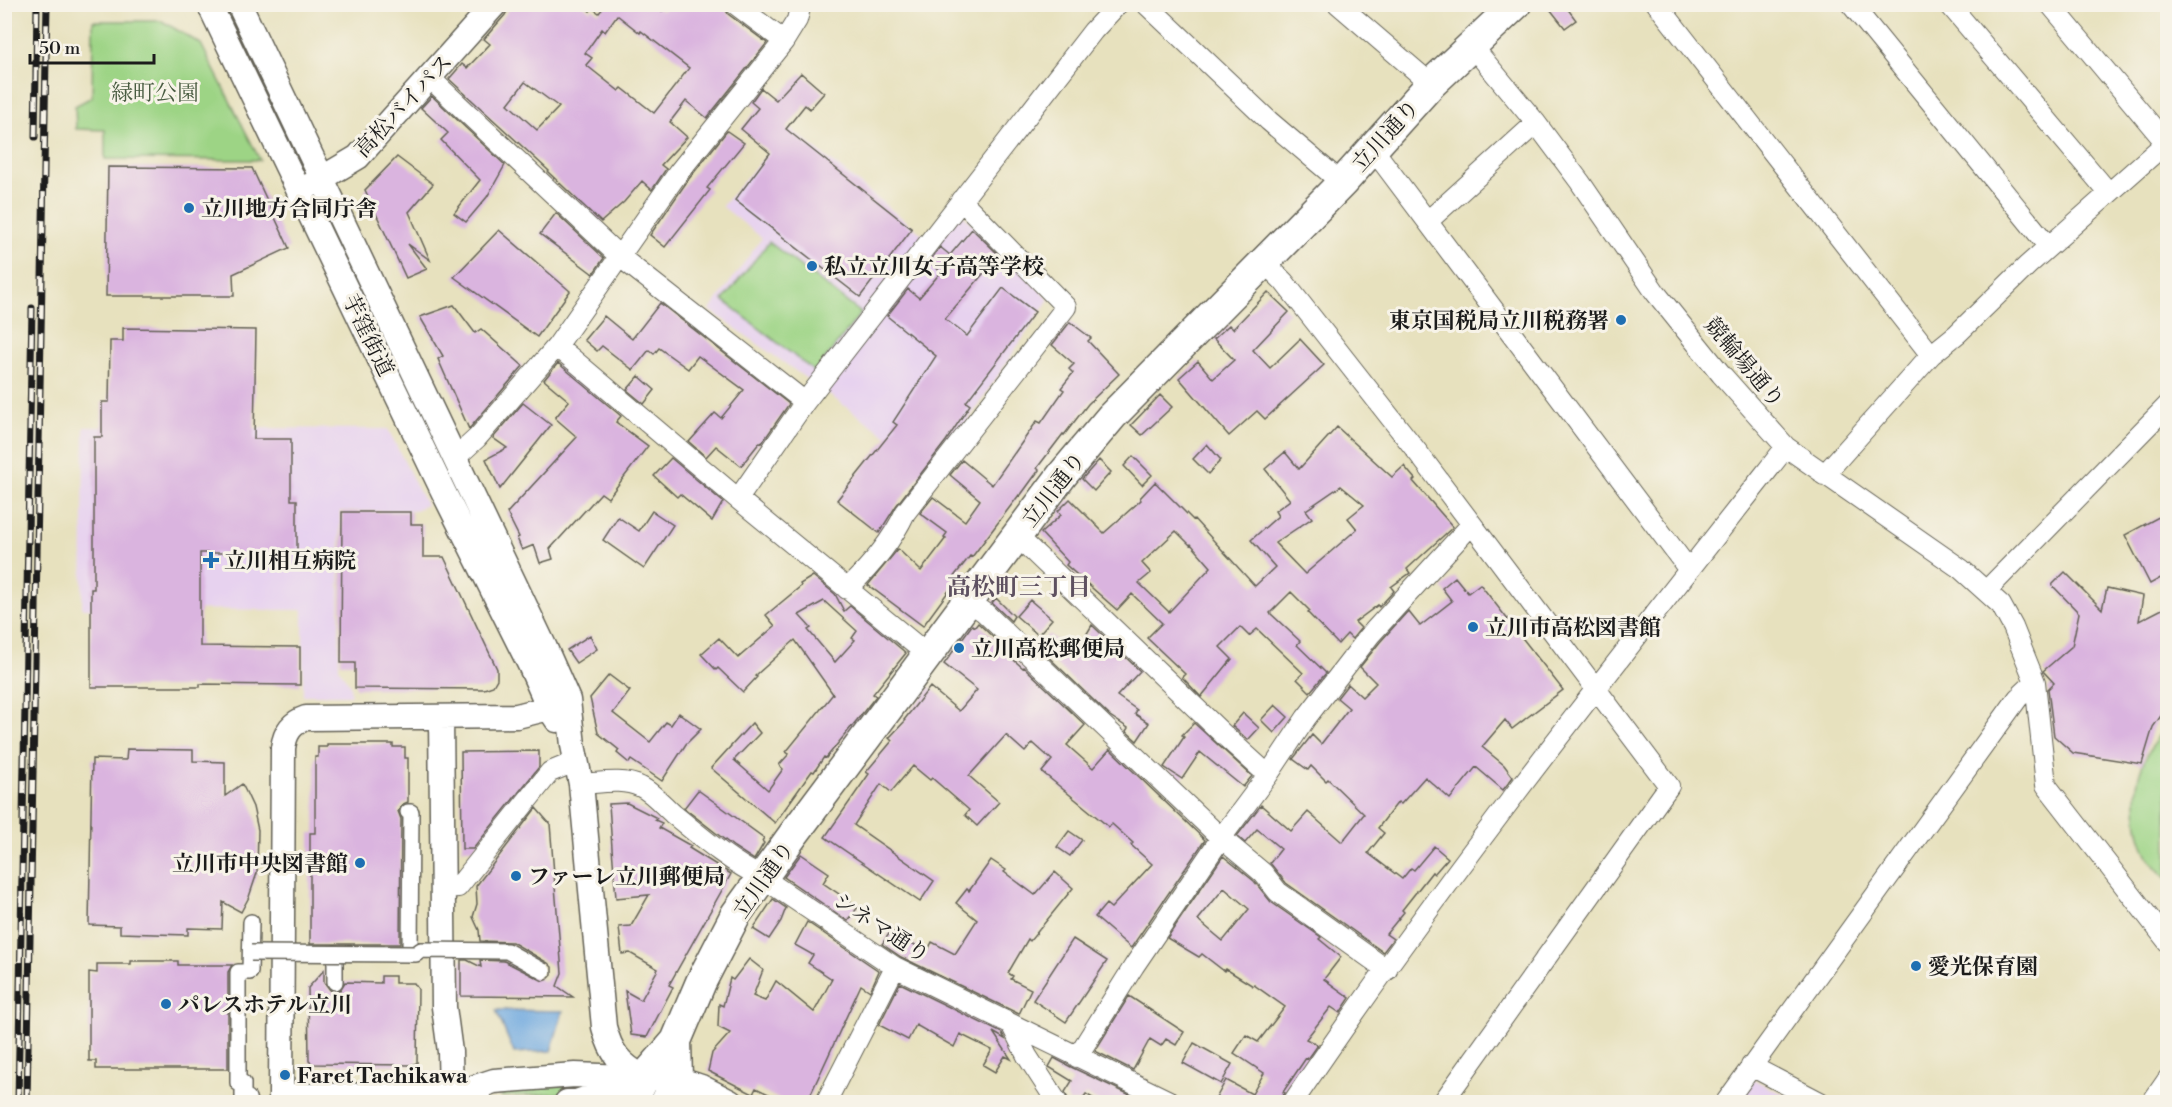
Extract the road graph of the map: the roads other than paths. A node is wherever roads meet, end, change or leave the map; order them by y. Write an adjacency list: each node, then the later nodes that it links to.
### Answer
1 (209, 4): 23 (street, 芋窪街道)
2 (239, 4): 21 (street, 芋窪街道)
3 (495, 4): 16 (street, 高松バイパス)
4 (735, 4): 14 (street)
5 (801, 4): 14 (street)
6 (1118, 4): 25 (street)
7 (1146, 4): 22 (street)
8 (1338, 4): 17 (street)
9 (1516, 4): 15 (main road, 立川通り)
10 (1657, 4): 31 (street)
11 (1851, 4): 27 (street)
12 (1949, 4): 24 (street)
13 (2050, 4): 19 (street)
14 (784, 41): 28 (street)
15 (1472, 46): 17 (main road, 立川通り); 18 (street, 競輪場通り)
16 (429, 78): 21 (street, 高松バイパス); 28 (street)
17 (1431, 84): 20 (main road, 立川通り)
18 (1536, 123): 26 (street); 34 (street, 競輪場通り)
19 (2167, 142): 24 (street)
20 (1373, 149): 22 (main road, 立川通り); 26 (street)
21 (322, 178): 23 (street, 高松バイパス); 35 (street, 芋窪街道)
22 (1342, 183): 29 (main road, 立川通り)
23 (298, 191): 44 (street, 芋窪街道)
24 (2109, 193): 27 (street)
25 (961, 200): 32 (street); 41 (street)
26 (1428, 221): 40 (street)
27 (2048, 246): 31 (street)
28 (619, 256): 30 (street); 32 (street)
29 (1265, 262): 38 (street); 39 (main road, 立川通り)
30 (557, 346): 35 (street); 37 (street)
31 (1931, 355): 36 (street)
32 (805, 402): 37 (street)
33 (2168, 405): 42 (street)
34 (1786, 447): 36 (street, 競輪場通り); 40 (street)
35 (454, 459): 44 (street, 芋窪街道)
36 (1824, 475): 42 (street, 競輪場通り)
37 (738, 500): 41 (street)
38 (1471, 525): 47 (street); 51 (street)
39 (1017, 535): 43 (main road, 立川通り); 51 (street)
40 (1689, 570): 47 (street)
41 (847, 589): 45 (street)
42 (1987, 590): 46 (street, 競輪場通り)
43 (968, 601): 45 (main road, 立川通り); 53 (street)
44 (538, 656): 48 (street)
45 (924, 662): 54 (main road, 立川通り)
46 (2035, 682): 57 (street, 競輪場通り); 68 (street)
47 (1596, 690): 62 (street); 82 (street)
48 (559, 704): 49 (street); 50 (street)
49 (441, 718): 55 (street); 72 (street)
50 (577, 763): 54 (street, シネマ通り); 55 (street, シネマ通り); 70 (street)
51 (1268, 775): 53 (street)
52 (408, 812): 58 (street)
53 (1221, 838): 62 (street); 67 (street)
54 (763, 878): 61 (street, シネマ通り); 66 (main road, 立川通り)
55 (443, 888): 73 (street)
56 (249, 924): 59 (street)
57 (2168, 942)
58 (411, 950): 60 (street, bridge); 63 (street, bridge)
59 (251, 953): 60 (street, bridge); 74 (street)
60 (335, 953): 64 (street)
61 (895, 967): 65 (street, シネマ通り); 78 (street)
62 (1387, 970): 81 (street)
63 (543, 971)
64 (335, 982)
65 (1011, 1024): 67 (street, シネマ通り); 79 (street)
66 (676, 1041): 70 (main road); 71 (main road)
67 (1077, 1057): 80 (street, シネマ通り)
68 (1751, 1066): 83 (street); 84 (street)
69 (2168, 1079): 85 (street)
70 (638, 1090): 71 (street); 73 (street); 76 (street)
71 (672, 1091): 77 (street)
72 (281, 1099): 73 (street)
73 (451, 1099): 75 (street)
74 (249, 1102)
75 (480, 1102)
76 (567, 1102)
77 (730, 1102)
78 (826, 1102)
79 (1057, 1102)
80 (1171, 1102)
81 (1293, 1102)
82 (1443, 1102)
83 (1726, 1102)
84 (1820, 1102)
85 (2151, 1102)

